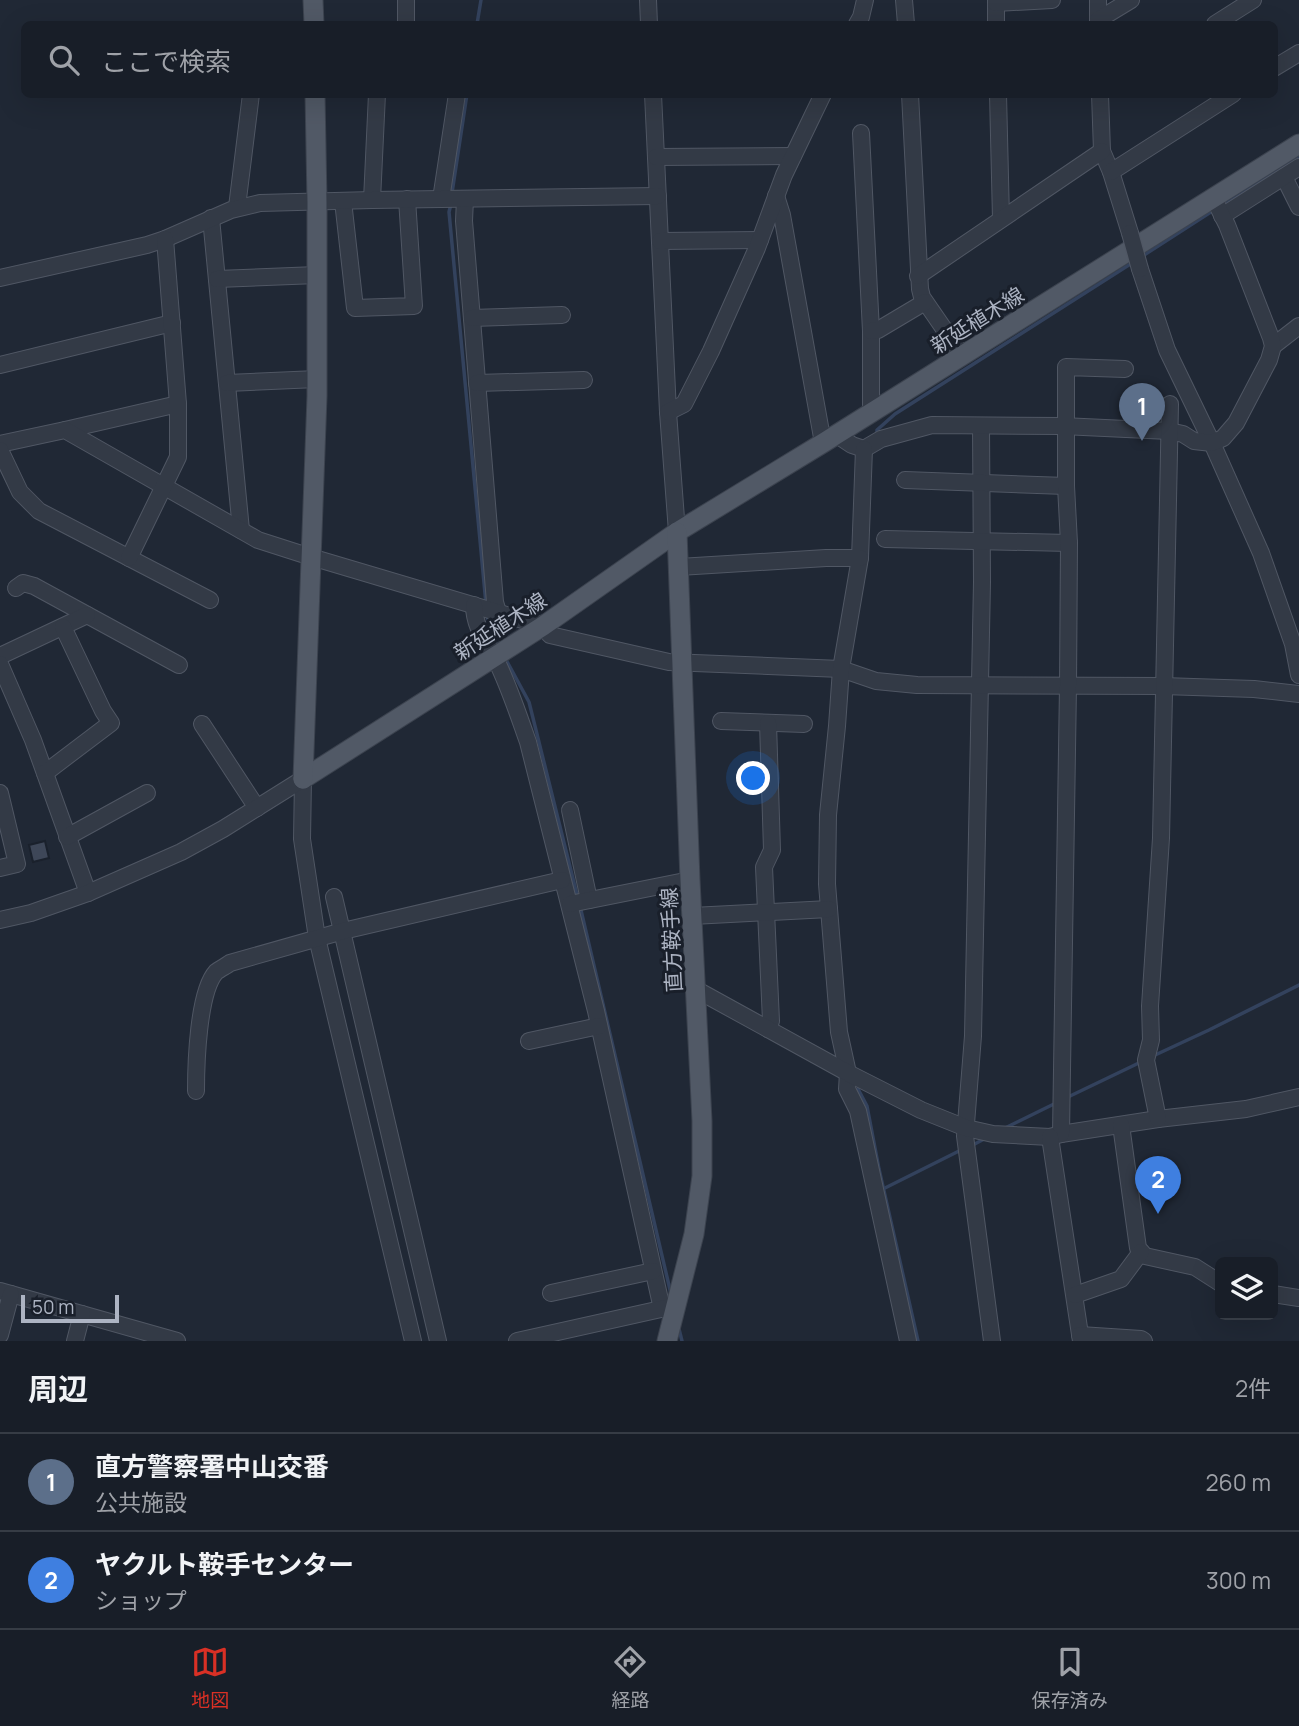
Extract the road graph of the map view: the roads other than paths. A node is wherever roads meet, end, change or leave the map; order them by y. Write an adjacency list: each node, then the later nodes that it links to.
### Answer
1 (313, 0): 10 (main road)
2 (406, 0): 11 (street)
3 (648, 0): 12 (street)
4 (904, 0): 13 (street)
5 (1052, 0): 9 (street)
6 (1098, 0): 15 (street)
7 (1131, 0): 16 (street)
8 (1253, 0): 17 (street)
9 (996, 2): 14 (street)
10 (314, 21)
11 (406, 21)
12 (649, 21)
13 (906, 21)
14 (996, 21)
15 (1098, 21)
16 (1100, 21)
17 (1220, 21)
18 (1299, 53): 19 (street)
19 (1278, 66)
20 (251, 98): 46 (street)
21 (315, 98): 45 (main road)
22 (377, 98): 42 (street)
23 (456, 98): 40 (street)
24 (653, 98): 34 (street)
25 (821, 98): 33 (street)
26 (910, 98): 55 (street)
27 (998, 98): 50 (street)
28 (1101, 98): 32 (street)
29 (1227, 98): 36 (street)
30 (861, 133): 63 (street)
31 (1299, 144): 47 (main road, 新延植木線)
32 (1102, 151): 36 (street); 50 (street)
33 (793, 156): 34 (street); 39 (street)
34 (656, 157): 38 (street)
35 (1299, 167): 37 (street)
36 (1111, 172): 81 (street, bridge)
37 (1284, 177): 47 (street); 48 (street)
38 (658, 196): 41 (street); 53 (street)
39 (776, 197): 52 (street); 80 (street)
40 (441, 199): 41 (street); 43 (street)
41 (465, 199): 60 (street)
42 (372, 200): 43 (street); 44 (street)
43 (407, 200): 44 (street)
44 (343, 201): 45 (street)
45 (317, 202): 46 (street); 54 (main road)
46 (237, 207): 49 (street)
47 (1218, 207): 64 (street); 65 (main road, 新延植木線)
48 (1299, 207)
49 (211, 218): 51 (street); 57 (street)
50 (1001, 219): 55 (street)
51 (165, 239): 56 (street); 61 (street)
52 (760, 240): 53 (street); 74 (street)
53 (660, 241): 74 (street)
54 (317, 275): 57 (street); 68 (main road)
55 (918, 276): 58 (street)
56 (0, 278)
57 (217, 279): 70 (street)
58 (925, 302): 63 (street); 65 (street)
59 (562, 315): 60 (street)
60 (472, 318): 71 (street)
61 (172, 323): 66 (street); 72 (street)
62 (1299, 326): 64 (street)
63 (871, 331): 75 (street)
64 (1273, 346): 81 (street)
65 (962, 355): 75 (main road, 新延植木線)
66 (0, 365)
67 (1125, 369): 77 (street)
68 (317, 379): 70 (street); 95 (main road)
69 (584, 380): 71 (street)
70 (227, 383): 89 (street)
71 (477, 383): 101 (street)
72 (178, 404): 78 (street); 87 (street)
73 (1170, 404): 79 (street)
74 (668, 412): 90 (street)
75 (871, 413): 80 (main road, 新延植木線)
76 (981, 426): 77 (street); 83 (street); 86 (street)
77 (1066, 426): 79 (street); 88 (street)
78 (65, 430): 82 (street); 87 (street)
79 (1169, 431): 81 (street); 114 (street)
80 (830, 439): 83 (street); 90 (main road, 新延植木線)
81 (1212, 443): 111 (street)
82 (0, 444)
83 (864, 449): 96 (street)
84 (0, 450): 94 (street)
85 (905, 480): 86 (street)
86 (981, 482): 88 (street); 92 (street)
87 (164, 485): 89 (street); 94 (street)
88 (1066, 486): 93 (street)
89 (241, 530): 95 (street)
90 (677, 532): 97 (main road, 直方鞍手線); 103 (main road, 新延植木線)
91 (886, 539): 92 (street)
92 (982, 542): 93 (street); 112 (street)
93 (1069, 542): 113 (street)
94 (129, 558): 99 (street)
95 (311, 558): 100 (street); 122 (main road)
96 (860, 558): 97 (street); 110 (street)
97 (678, 567): 107 (main road, 直方鞍手線)
98 (16, 588): 102 (street)
99 (210, 600)
100 (474, 605): 101 (street); 106 (street)
101 (498, 612): 103 (street)
102 (87, 615): 104 (street); 109 (street)
103 (543, 626): 106 (main road, 新延植木線); 107 (street)
104 (63, 627): 105 (street); 121 (street)
105 (0, 656)
106 (495, 657): 122 (main road, 新延植木線); 129 (street)
107 (681, 663): 110 (street); 130 (main road, 直方鞍手線)
108 (0, 664): 116 (street)
109 (179, 665)
110 (841, 668): 112 (street); 135 (street)
111 (1299, 675)
112 (979, 686): 113 (street); 150 (street)
113 (1068, 686): 114 (street); 151 (street)
114 (1163, 686): 115 (street); 148 (street)
115 (1299, 694)
116 (8, 703): 121 (street)
117 (722, 721): 118 (street)
118 (768, 723): 120 (street); 136 (street)
119 (202, 724): 125 (street)
120 (804, 724)
121 (45, 773): 127 (street)
122 (303, 779): 125 (street); 140 (street)
123 (0, 793): 128 (street)
124 (147, 793): 127 (street)
125 (257, 807): 131 (street)
126 (570, 810): 133 (street)
127 (67, 837): 131 (street)
128 (0, 868)
129 (562, 880): 134 (street); 139 (street)
130 (690, 880): 133 (street); 137 (main road, 直方鞍手線)
131 (88, 893): 138 (street)
132 (334, 897): 139 (street)
133 (589, 900): 134 (street)
134 (570, 904): 142 (street)
135 (829, 909): 136 (street); 145 (street)
136 (766, 912): 137 (street); 143 (street)
137 (692, 916): 141 (main road, 直方鞍手線)
138 (0, 920)
139 (343, 931): 140 (street); 169 (street)
140 (317, 937): 146 (street); 168 (street)
141 (697, 990): 143 (street); 160 (main road, 直方鞍手線)
142 (599, 1026): 144 (street); 153 (street)
143 (768, 1029): 145 (street)
144 (529, 1041)
145 (848, 1073): 150 (street); 171 (street)
146 (196, 1091)
147 (1299, 1097): 148 (street)
148 (1158, 1119): 149 (street)
149 (1121, 1125): 151 (street); 152 (street)
150 (966, 1128): 151 (street); 172 (street)
151 (1055, 1135): 157 (street)
152 (1141, 1252): 154 (street); 157 (street)
153 (653, 1271): 156 (street); 160 (street)
154 (1215, 1280)
155 (6, 1293): 161 (street); 162 (street)
156 (551, 1293)
157 (1075, 1295): 164 (street)
158 (1278, 1295): 159 (street)
159 (1299, 1298)
160 (669, 1307): 165 (main road, 直方鞍手線); 170 (street)
161 (82, 1314): 163 (street); 166 (street)
162 (0, 1335)
163 (154, 1338): 167 (street)
164 (1080, 1338): 173 (street)
165 (669, 1339)
166 (75, 1341)
167 (177, 1341)
168 (413, 1341)
169 (438, 1341)
170 (517, 1341)
171 (908, 1341)
172 (992, 1341)
173 (1144, 1341)

